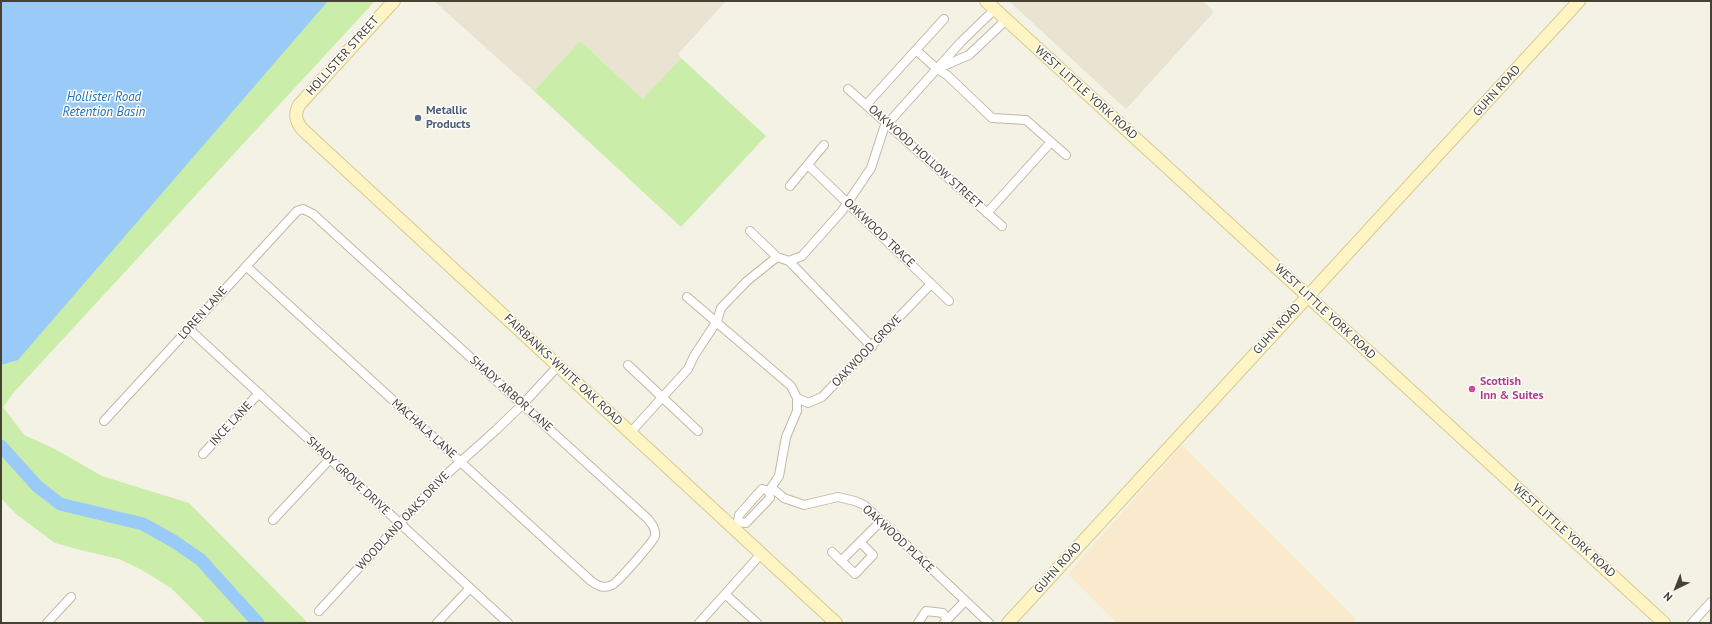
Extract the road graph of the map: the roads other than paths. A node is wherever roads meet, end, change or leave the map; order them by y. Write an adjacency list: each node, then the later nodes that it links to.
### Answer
1 (394, 1): 10 (street, HOLLISTER STREET)
2 (1579, 1): 26 (street, GUHN ROAD)
3 (990, 5): 5 (street, WEST LITTLE YORK ROAD); 7 (street)
4 (944, 19): 6 (street)
5 (1006, 20): 7 (street); 26 (street, WEST LITTLE YORK ROAD)
6 (916, 50): 7 (street); 9 (street)
7 (937, 69): 11 (street); 12 (street)
8 (848, 88): 9 (street, OAKWOOD HOLLOW STREET)
9 (866, 105): 11 (street, OAKWOOD HOLLOW STREET)
10 (295, 114): 33 (street, FAIRBANKS-WHITE OAK ROAD)
11 (888, 124): 17 (street); 19 (street, OAKWOOD HOLLOW STREET)
12 (1051, 142): 14 (street); 19 (street)
13 (824, 145): 15 (street)
14 (1066, 155)
15 (808, 166): 16 (street); 17 (street, OAKWOOD TRACE)
16 (790, 186)
17 (848, 203): 23 (street); 25 (street, OAKWOOD TRACE)
18 (303, 209): 24 (street, LOREN LANE); 37 (street, SHADY ARBOR LANE)
19 (987, 213): 20 (street, OAKWOOD HOLLOW STREET)
20 (1002, 226)
21 (750, 231): 22 (street)
22 (777, 257): 23 (street); 29 (street)
23 (789, 261): 31 (street)
24 (246, 266): 30 (street, LOREN LANE); 43 (street, MACHALA LANE)
25 (930, 284): 28 (street, OAKWOOD TRACE); 31 (street, OAKWOOD GROVE)
26 (1308, 295): 69 (street, GUHN ROAD); 70 (street, WEST LITTLE YORK ROAD)
27 (687, 297): 29 (street)
28 (950, 301)
29 (717, 321): 35 (street); 36 (street)
30 (189, 329): 34 (street, SHADY GROVE DRIVE); 38 (street, LOREN LANE)
31 (872, 346): 36 (street, OAKWOOD GROVE)
32 (628, 365): 35 (street)
33 (558, 366): 37 (street, WOODLAND OAKS DRIVE); 40 (street, FAIRBANKS-WHITE OAK ROAD)
34 (259, 393): 41 (street, INCE LANE); 42 (street, SHADY GROVE DRIVE)
35 (663, 398): 39 (street); 40 (street)
36 (797, 398): 44 (street)
37 (523, 404): 43 (street, WOODLAND OAKS DRIVE); 53 (street, SHADY ARBOR LANE)
38 (104, 420)
39 (698, 432)
40 (630, 433): 48 (street, FAIRBANKS-WHITE OAK ROAD)
41 (203, 454)
42 (330, 459): 45 (street); 47 (street, SHADY GROVE DRIVE)
43 (460, 462): 47 (street, WOODLAND OAKS DRIVE); 53 (street, MACHALA LANE)
44 (771, 490): 46 (street, OAKWOOD PLACE); 48 (street); 48 (street)
45 (273, 520)
46 (881, 521): 49 (street); 57 (street, OAKWOOD PLACE)
47 (400, 523): 54 (street, SHADY GROVE DRIVE); 59 (street, WOODLAND OAKS DRIVE)
48 (736, 525): 51 (street, FAIRBANKS-WHITE OAK ROAD)
49 (860, 542): 52 (street); 52 (street)
50 (832, 552): 52 (street)
51 (761, 554): 55 (street); 66 (street, FAIRBANKS-WHITE OAK ROAD)
52 (841, 561)
53 (605, 587)
54 (470, 588): 62 (street); 63 (street, SHADY GROVE DRIVE)
55 (725, 594): 64 (street); 65 (street)
56 (72, 597): 61 (street)
57 (965, 600): 60 (street); 68 (street, OAKWOOD PLACE)
58 (1711, 602): 71 (street)
59 (318, 611)
60 (946, 621): 67 (street)
61 (47, 623)
62 (437, 623)
63 (508, 623)
64 (699, 623)
65 (757, 623)
66 (836, 623)
67 (918, 623)
68 (989, 623)
69 (1008, 623)
70 (1664, 623)
71 (1692, 623)

